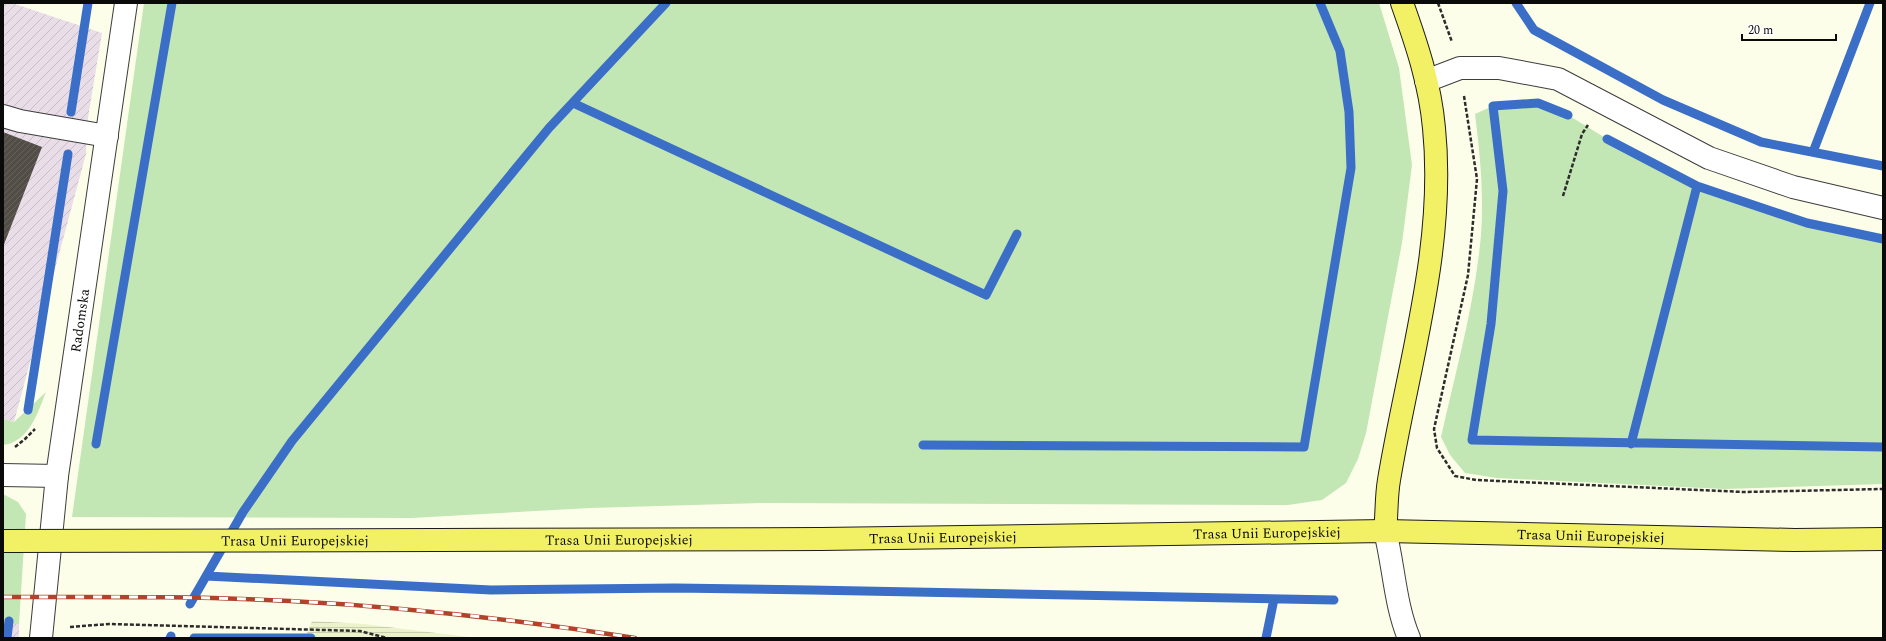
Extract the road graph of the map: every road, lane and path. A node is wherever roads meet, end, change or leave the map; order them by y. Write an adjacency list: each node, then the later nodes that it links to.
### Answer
1 (126, 3): 8 (street, Radomska)
2 (1402, 3): 5 (main road)
3 (1438, 3): 4 (path)
4 (1460, 68): 5 (street); 6 (street); 13 (path)
5 (1426, 81): 14 (main road)
6 (1601, 102): 9 (path); 10 (street)
7 (3, 116): 8 (street)
8 (107, 136): 12 (street, Radomska)
9 (1564, 196)
10 (1883, 208)
11 (3, 475): 12 (street)
12 (57, 476): 17 (street, Radomska)
13 (1883, 489)
14 (1386, 531): 15 (main road, Trasa Unii Europejskiej); 16 (main road, Trasa Unii Europejskiej, bridge); 19 (street)
15 (1883, 539)
16 (3, 541)
17 (41, 634): 18 (path)
18 (387, 638)
19 (1409, 638)

